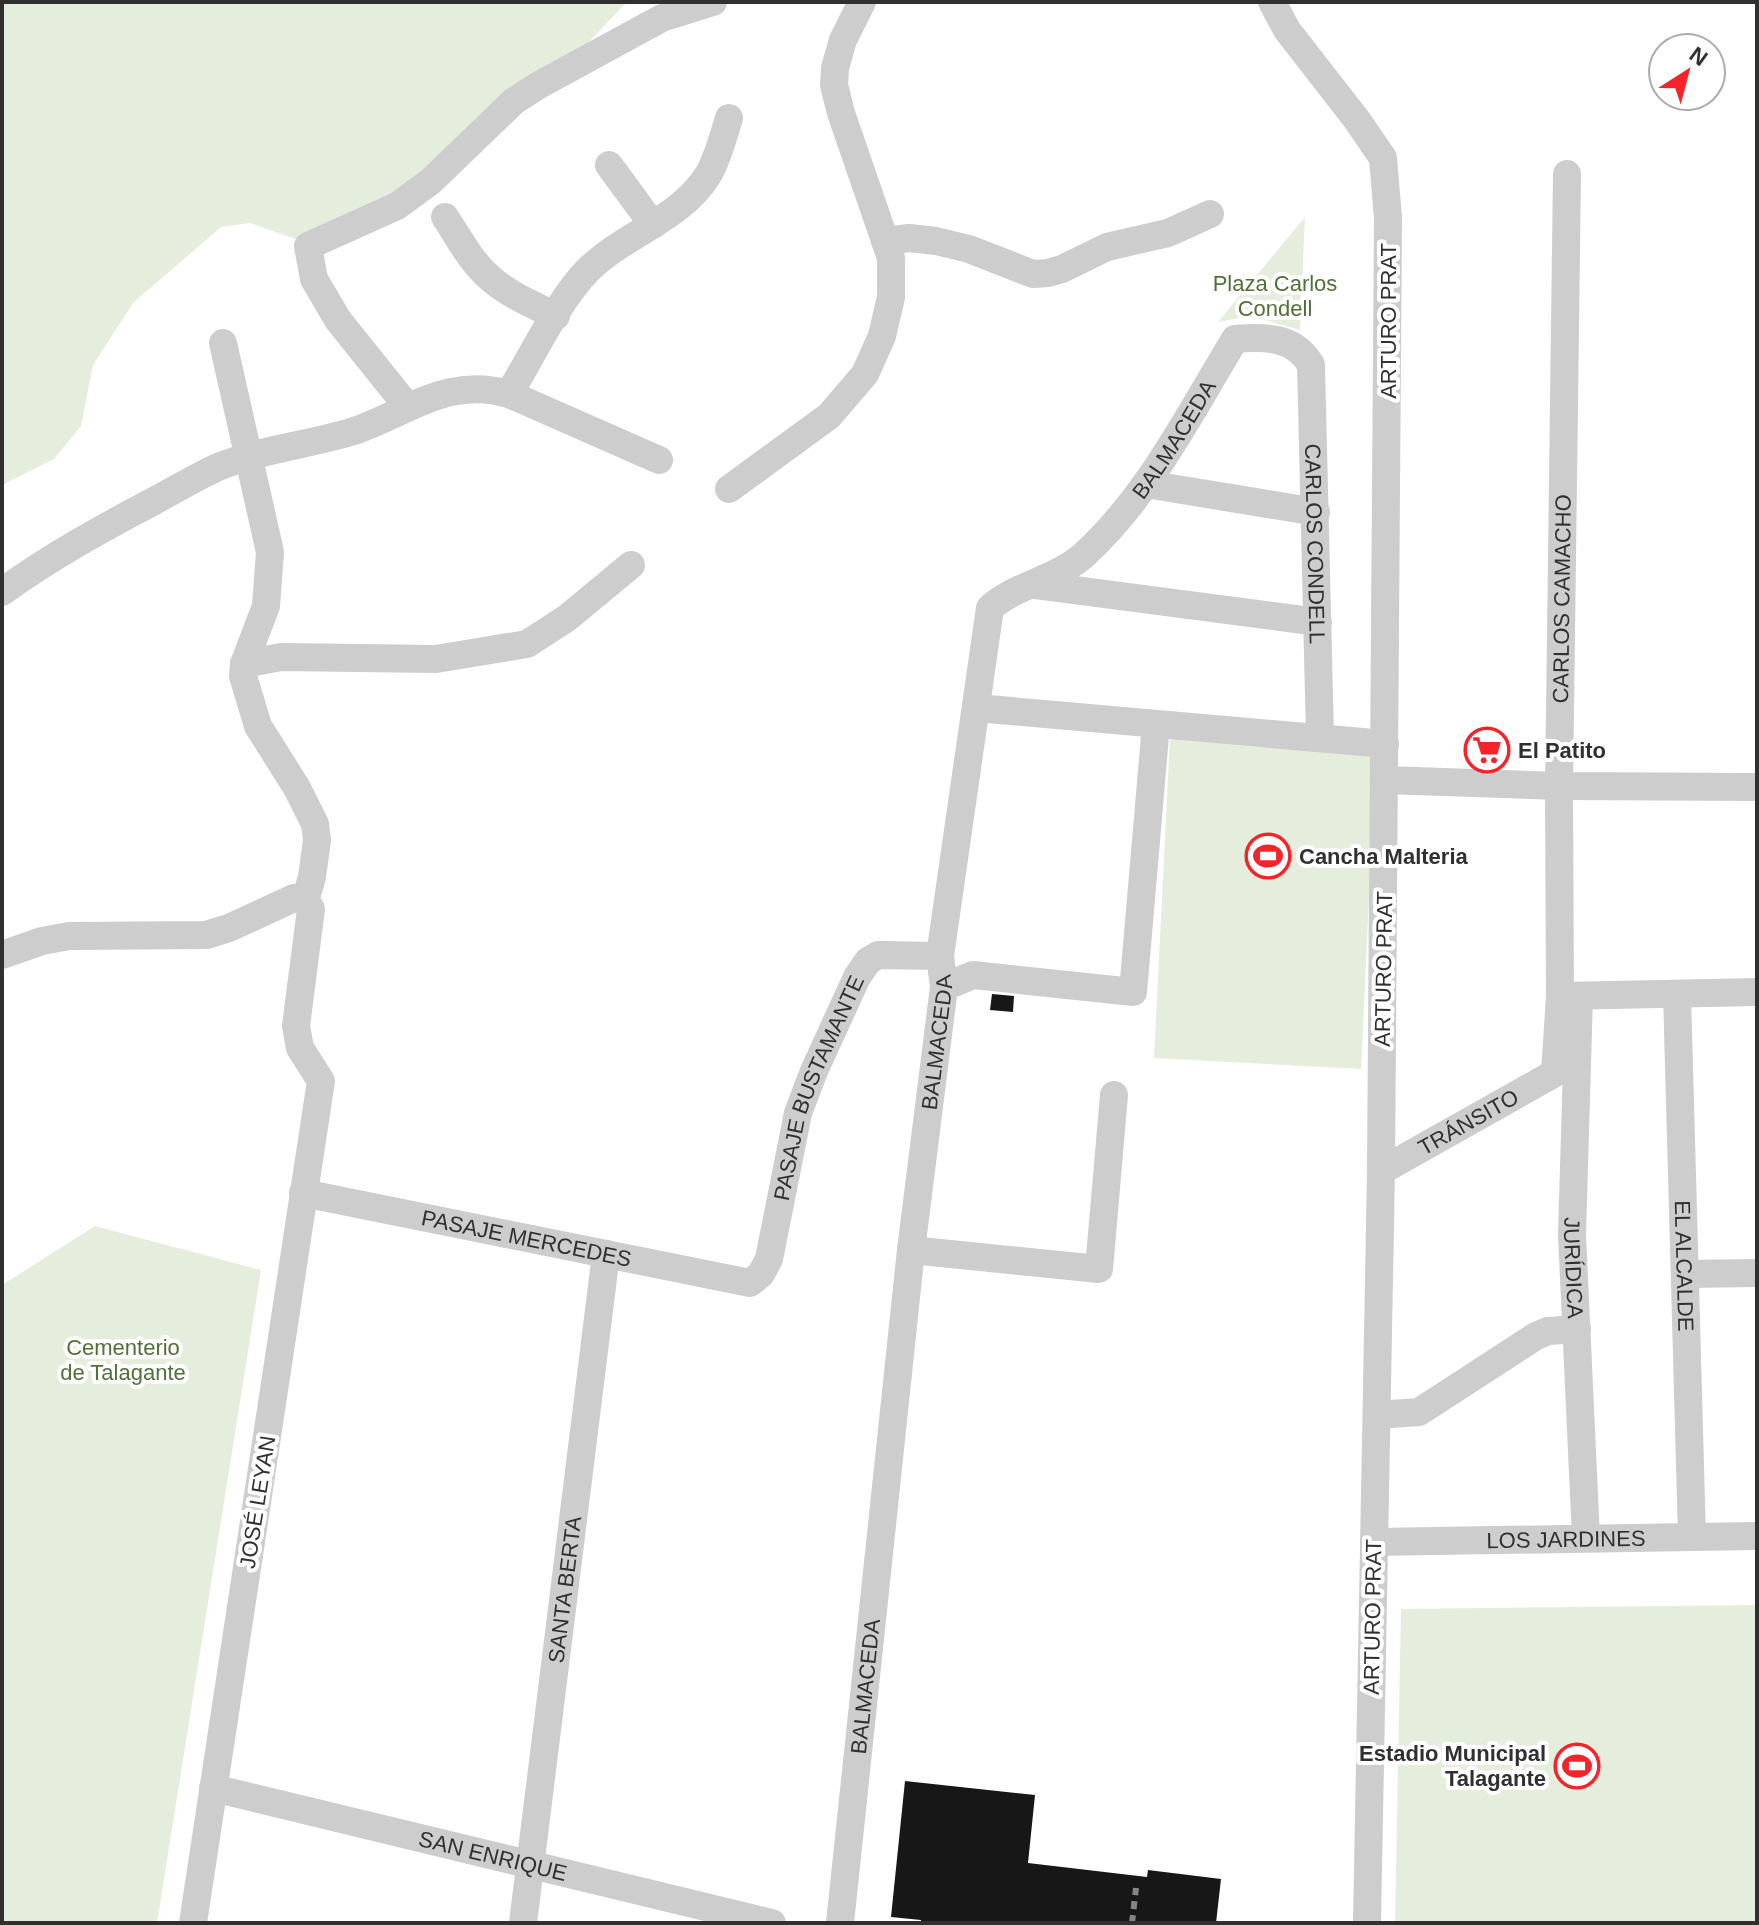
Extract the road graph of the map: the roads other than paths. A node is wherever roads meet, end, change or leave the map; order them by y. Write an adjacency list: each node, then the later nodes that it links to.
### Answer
1 (713, 2): 15 (street)
2 (862, 2): 10 (street)
3 (1272, 2): 29 (street, ARTURO PRAT)
4 (729, 118): 9 (street)
5 (609, 165): 9 (street)
6 (1567, 174): 31 (street, CARLOS CAMACHO)
7 (1210, 214): 10 (street)
8 (445, 217): 11 (street)
9 (653, 225): 11 (street)
10 (885, 241): 19 (street)
11 (556, 316): 14 (street)
12 (223, 343): 16 (street)
13 (1305, 354): 18 (street, BALMACEDA); 20 (street, CARLOS CONDELL)
14 (509, 394): 15 (street); 17 (street)
15 (407, 406): 16 (street)
16 (248, 457): 23 (street); 25 (street)
17 (659, 460)
18 (1146, 484): 20 (street); 22 (street, BALMACEDA)
19 (729, 489)
20 (1316, 512): 24 (street, CARLOS CONDELL)
21 (631, 565): 25 (street)
22 (1036, 585): 24 (street); 26 (street, BALMACEDA)
23 (2, 592)
24 (1318, 622): 28 (street, CARLOS CONDELL)
25 (244, 664): 33 (street)
26 (977, 708): 27 (street); 35 (street, BALMACEDA)
27 (1156, 724): 28 (street); 36 (street)
28 (1320, 737): 29 (street)
29 (1385, 744): 30 (street, ARTURO PRAT)
30 (1385, 780): 31 (street); 42 (street, ARTURO PRAT)
31 (1559, 786): 32 (street); 39 (street, CARLOS CAMACHO)
32 (1757, 787)
33 (305, 901): 34 (street); 43 (street, JOSÉ LEYAN)
34 (2, 955)
35 (940, 956): 36 (street, BALMACEDA); 48 (street, PASAJE BUSTAMANTE)
36 (944, 987): 44 (street, BALMACEDA)
37 (1757, 992): 38 (street)
38 (1677, 994): 39 (street); 47 (street, EL ALCALDE)
39 (1569, 996): 40 (street, CARLOS CAMACHO); 49 (street, JURÍDICA)
40 (1555, 1073): 42 (street, TRÁNSITO)
41 (1114, 1095): 44 (street)
42 (1381, 1171): 50 (street, ARTURO PRAT)
43 (303, 1193): 45 (street, PASAJE MERCEDES); 55 (street, JOSÉ LEYAN)
44 (911, 1250): 60 (street, BALMACEDA)
45 (606, 1254): 48 (street, PASAJE MERCEDES); 56 (street, SANTA BERTA)
46 (1757, 1273): 47 (street)
47 (1685, 1274): 52 (street, EL ALCALDE)
48 (750, 1283)
49 (1577, 1329): 50 (street); 53 (street, JURÍDICA)
50 (1377, 1415): 54 (street, ARTURO PRAT)
51 (1757, 1536): 52 (street, LOS JARDINES)
52 (1692, 1537): 53 (street, LOS JARDINES)
53 (1586, 1538): 54 (street, LOS JARDINES)
54 (1374, 1542): 61 (street, ARTURO PRAT)
55 (213, 1788): 56 (street, SAN ENRIQUE); 57 (street, JOSÉ LEYAN)
56 (530, 1864): 58 (street, SANTA BERTA); 59 (street, SAN ENRIQUE)
57 (193, 1923)
58 (523, 1923)
59 (772, 1923)
60 (840, 1923)
61 (1367, 1923)

